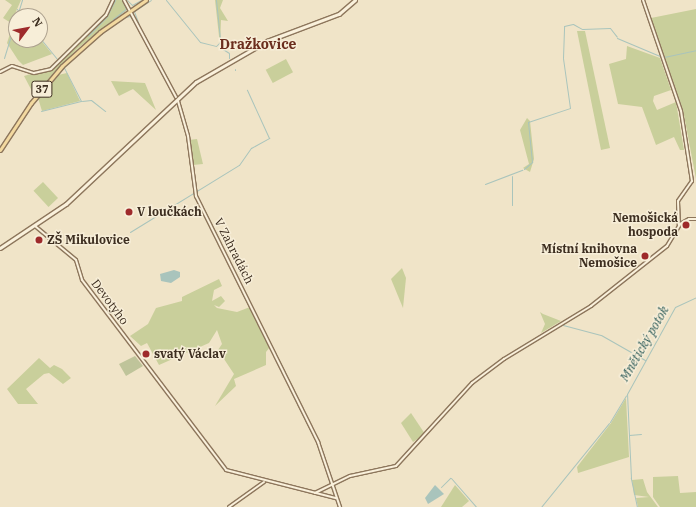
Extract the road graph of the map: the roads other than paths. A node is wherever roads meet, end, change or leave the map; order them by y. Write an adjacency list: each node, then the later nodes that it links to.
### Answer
1 (113, 0): 7 (street)
2 (124, 0): 6 (street, V Zahradách)
3 (146, 0): 6 (main road, 37)
4 (355, 0): 8 (main road)
5 (642, 0): 11 (street)
6 (130, 10): 8 (street, V Zahradách); 9 (main road, 37)
7 (0, 72)
8 (177, 99): 12 (main road); 15 (street, V Zahradách)
9 (0, 150)
10 (696, 219): 11 (street)
11 (681, 221): 15 (street)
12 (35, 226): 13 (main road); 14 (street, Devotyho)
13 (0, 248)
14 (264, 482): 16 (street, Devotyho); 18 (street)
15 (332, 485): 16 (street); 17 (street, V Zahradách)
16 (315, 493): 17 (street, Devotyho)
17 (336, 498): 19 (street, V Zahradách)
18 (230, 507)
19 (340, 507)

